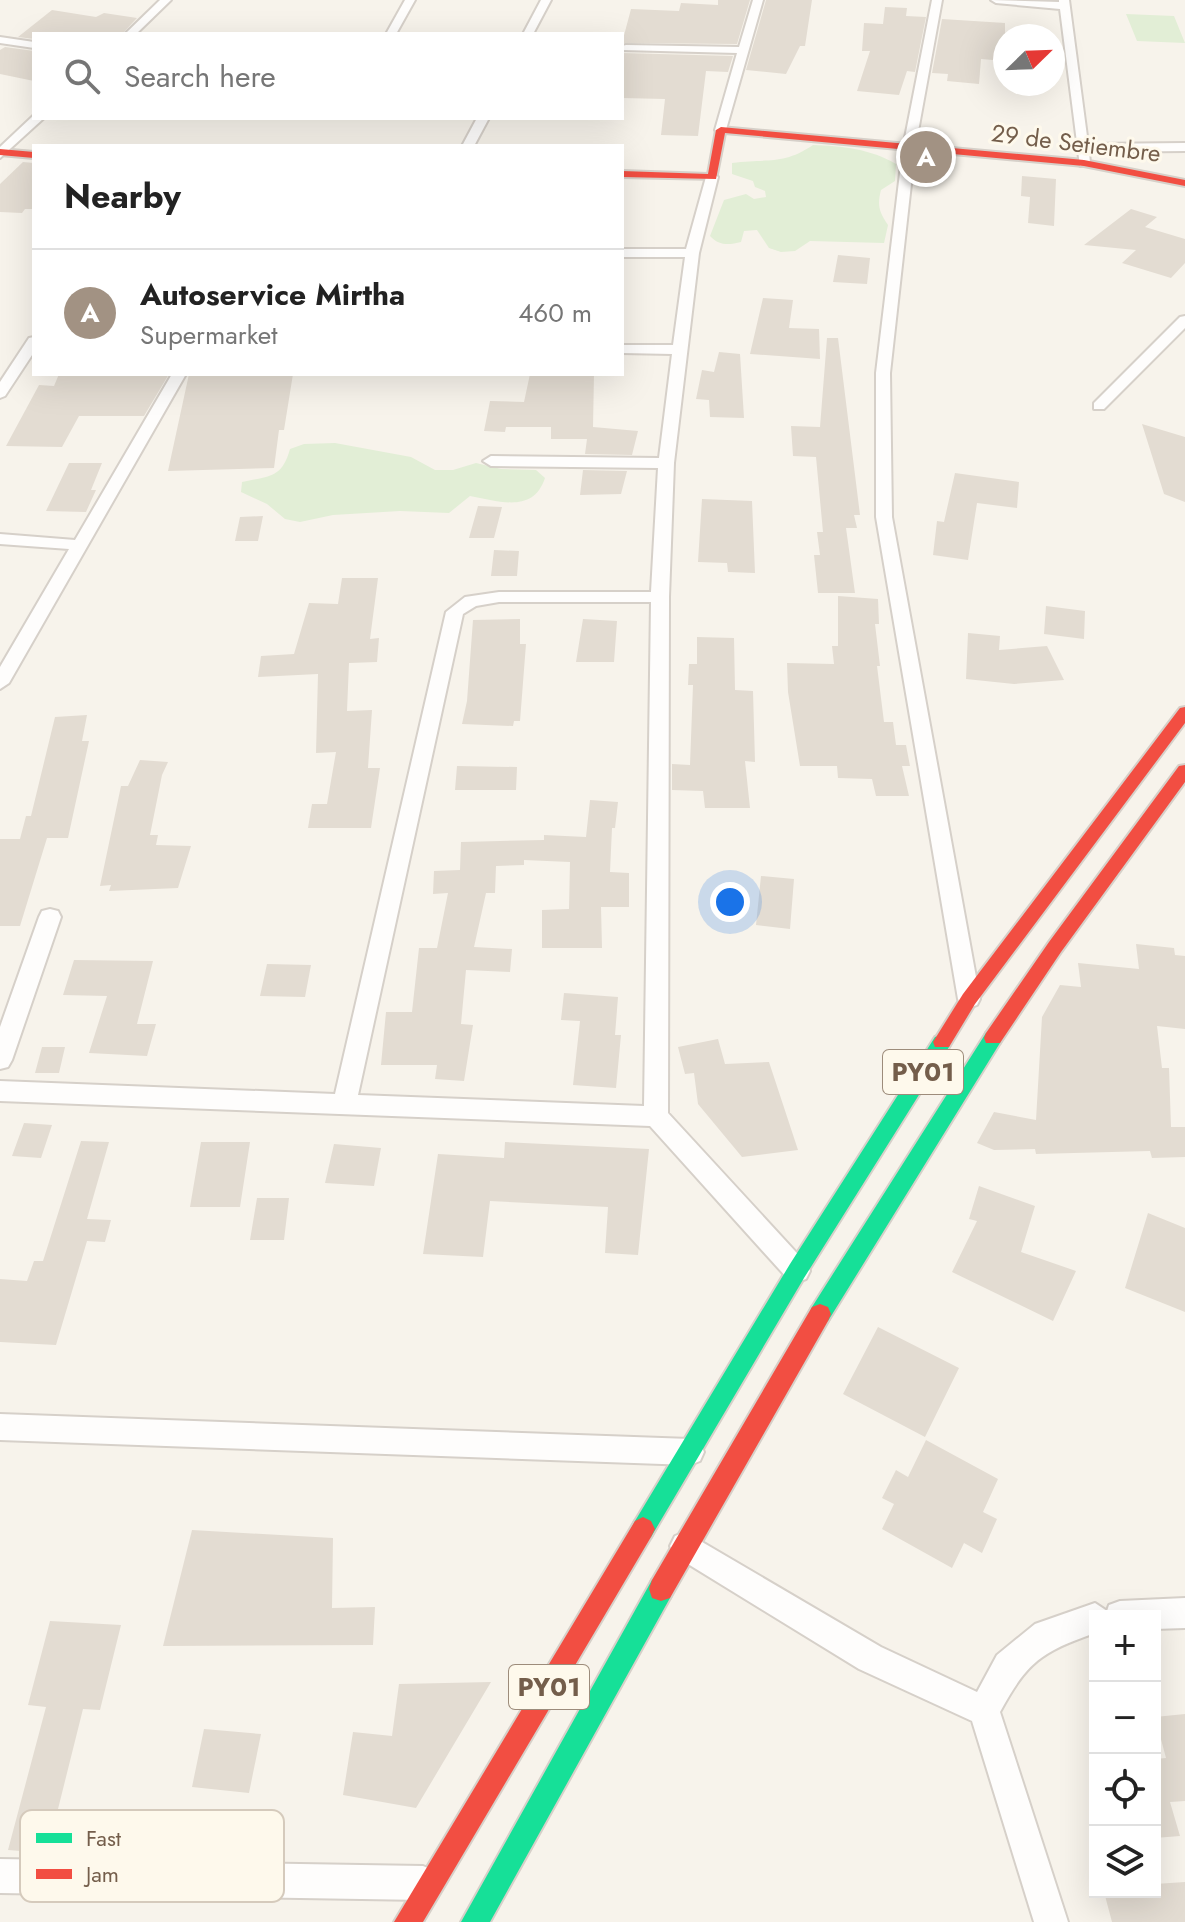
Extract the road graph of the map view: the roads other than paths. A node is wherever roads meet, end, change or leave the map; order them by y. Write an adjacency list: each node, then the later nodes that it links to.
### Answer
1 (166, 0): 8 (street)
2 (410, 0): 9 (street)
3 (546, 0): 10 (street)
4 (758, 0): 14 (street)
5 (937, 0): 20 (street)
6 (996, 0): 7 (street)
7 (1064, 3): 23 (street)
8 (132, 32)
9 (392, 32)
10 (529, 32)
11 (0, 40): 12 (street)
12 (32, 45)
13 (626, 48): 14 (street)
14 (744, 50): 17 (street)
15 (36, 120): 21 (street)
16 (482, 120): 18 (street)
17 (721, 130): 20 (main road, 29 de Setiembre); 25 (main road)
18 (469, 144)
19 (1185, 147): 23 (street)
20 (909, 148): 23 (main road, 29 de Setiembre); 45 (street)
21 (0, 153): 22 (main road)
22 (32, 155)
23 (1083, 155): 26 (main road, 29 de Setiembre)
24 (624, 174): 25 (main road)
25 (712, 177): 28 (street)
26 (1185, 183)
27 (624, 253): 28 (street)
28 (692, 253): 32 (street)
29 (1185, 320): 35 (street)
30 (32, 344): 34 (street)
31 (624, 349): 32 (street)
32 (682, 350): 37 (street)
33 (178, 376): 39 (street)
34 (0, 393)
35 (1099, 406)
36 (491, 461): 37 (street)
37 (666, 463): 40 (street)
38 (0, 539): 39 (street)
39 (80, 545): 41 (street)
40 (660, 597): 48 (street); 49 (street)
41 (0, 683)
42 (1185, 712): 45 (main road, PY01)
43 (1185, 770): 53 (main road, PY01)
44 (50, 917): 46 (street)
45 (969, 999): 50 (main road, PY01)
46 (0, 1060)
47 (0, 1091): 48 (street)
48 (345, 1102): 49 (street)
49 (656, 1116): 50 (street)
50 (797, 1271): 52 (main road, PY01)
51 (0, 1427): 52 (street)
52 (690, 1452): 53 (street); 62 (main road, PY01)
53 (734, 1462): 54 (main road, PY01)
54 (685, 1546): 58 (street); 64 (main road, PY01)
55 (1185, 1613): 56 (street)
56 (1161, 1614)
57 (1089, 1620): 58 (street)
58 (984, 1711): 65 (street)
59 (0, 1876): 60 (street)
60 (20, 1876)
61 (284, 1881): 62 (street)
62 (430, 1883): 63 (main road, PY01)
63 (408, 1922)
64 (475, 1922)
65 (1051, 1922)

